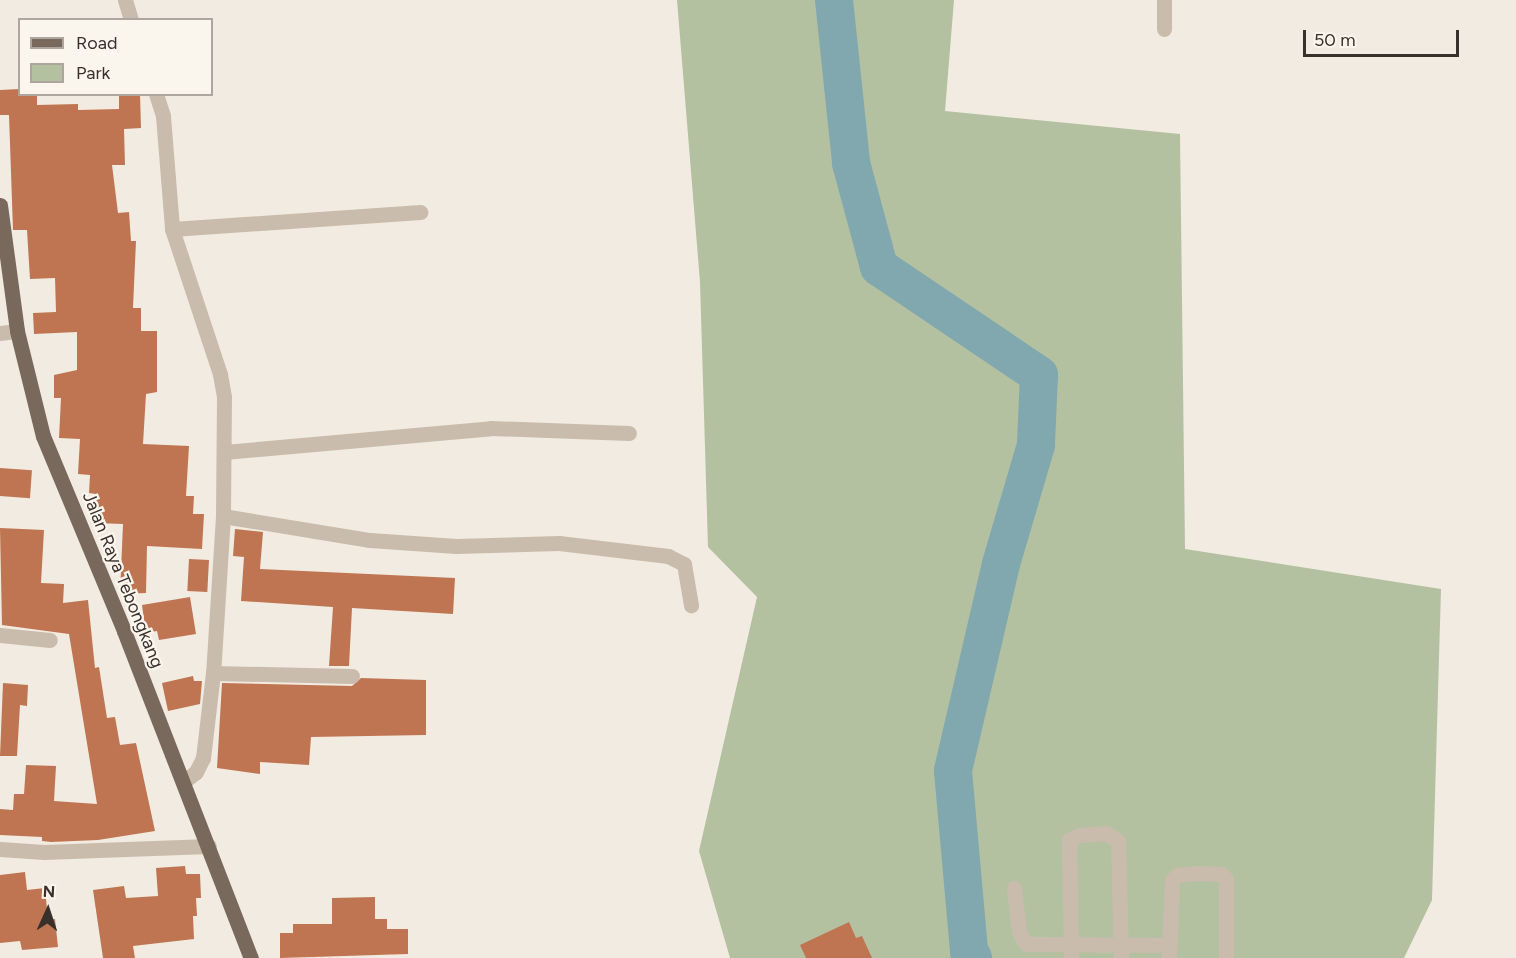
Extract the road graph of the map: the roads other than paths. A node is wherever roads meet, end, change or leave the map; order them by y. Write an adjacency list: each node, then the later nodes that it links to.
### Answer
1 (125, 0): 3 (street)
2 (1164, 0): 4 (street)
3 (130, 18)
4 (1164, 29)
5 (156, 96): 8 (street)
6 (0, 205): 9 (main road, Jalan Raya Tebongkang)
7 (420, 212): 8 (street)
8 (172, 229): 13 (street)
9 (2, 230): 10 (main road, Jalan Raya Tebongkang)
10 (17, 331): 11 (street); 20 (main road, Jalan Raya Tebongkang)
11 (0, 333)
12 (629, 432): 13 (street)
13 (224, 452): 14 (street)
14 (223, 516): 15 (street); 18 (street)
15 (691, 605)
16 (0, 635): 17 (street)
17 (50, 640)
18 (213, 673): 19 (street); 20 (street)
19 (352, 676)
20 (183, 782): 21 (main road, Jalan Raya Tebongkang)
21 (209, 846): 22 (street); 27 (main road, Jalan Raya Tebongkang)
22 (0, 849)
23 (1014, 888): 24 (street)
24 (1071, 942): 25 (street); 25 (street); 28 (street)
25 (1122, 942): 26 (street); 29 (street)
26 (1169, 952): 30 (street)
27 (251, 958)
28 (1071, 958)
29 (1122, 958)
30 (1226, 958)

